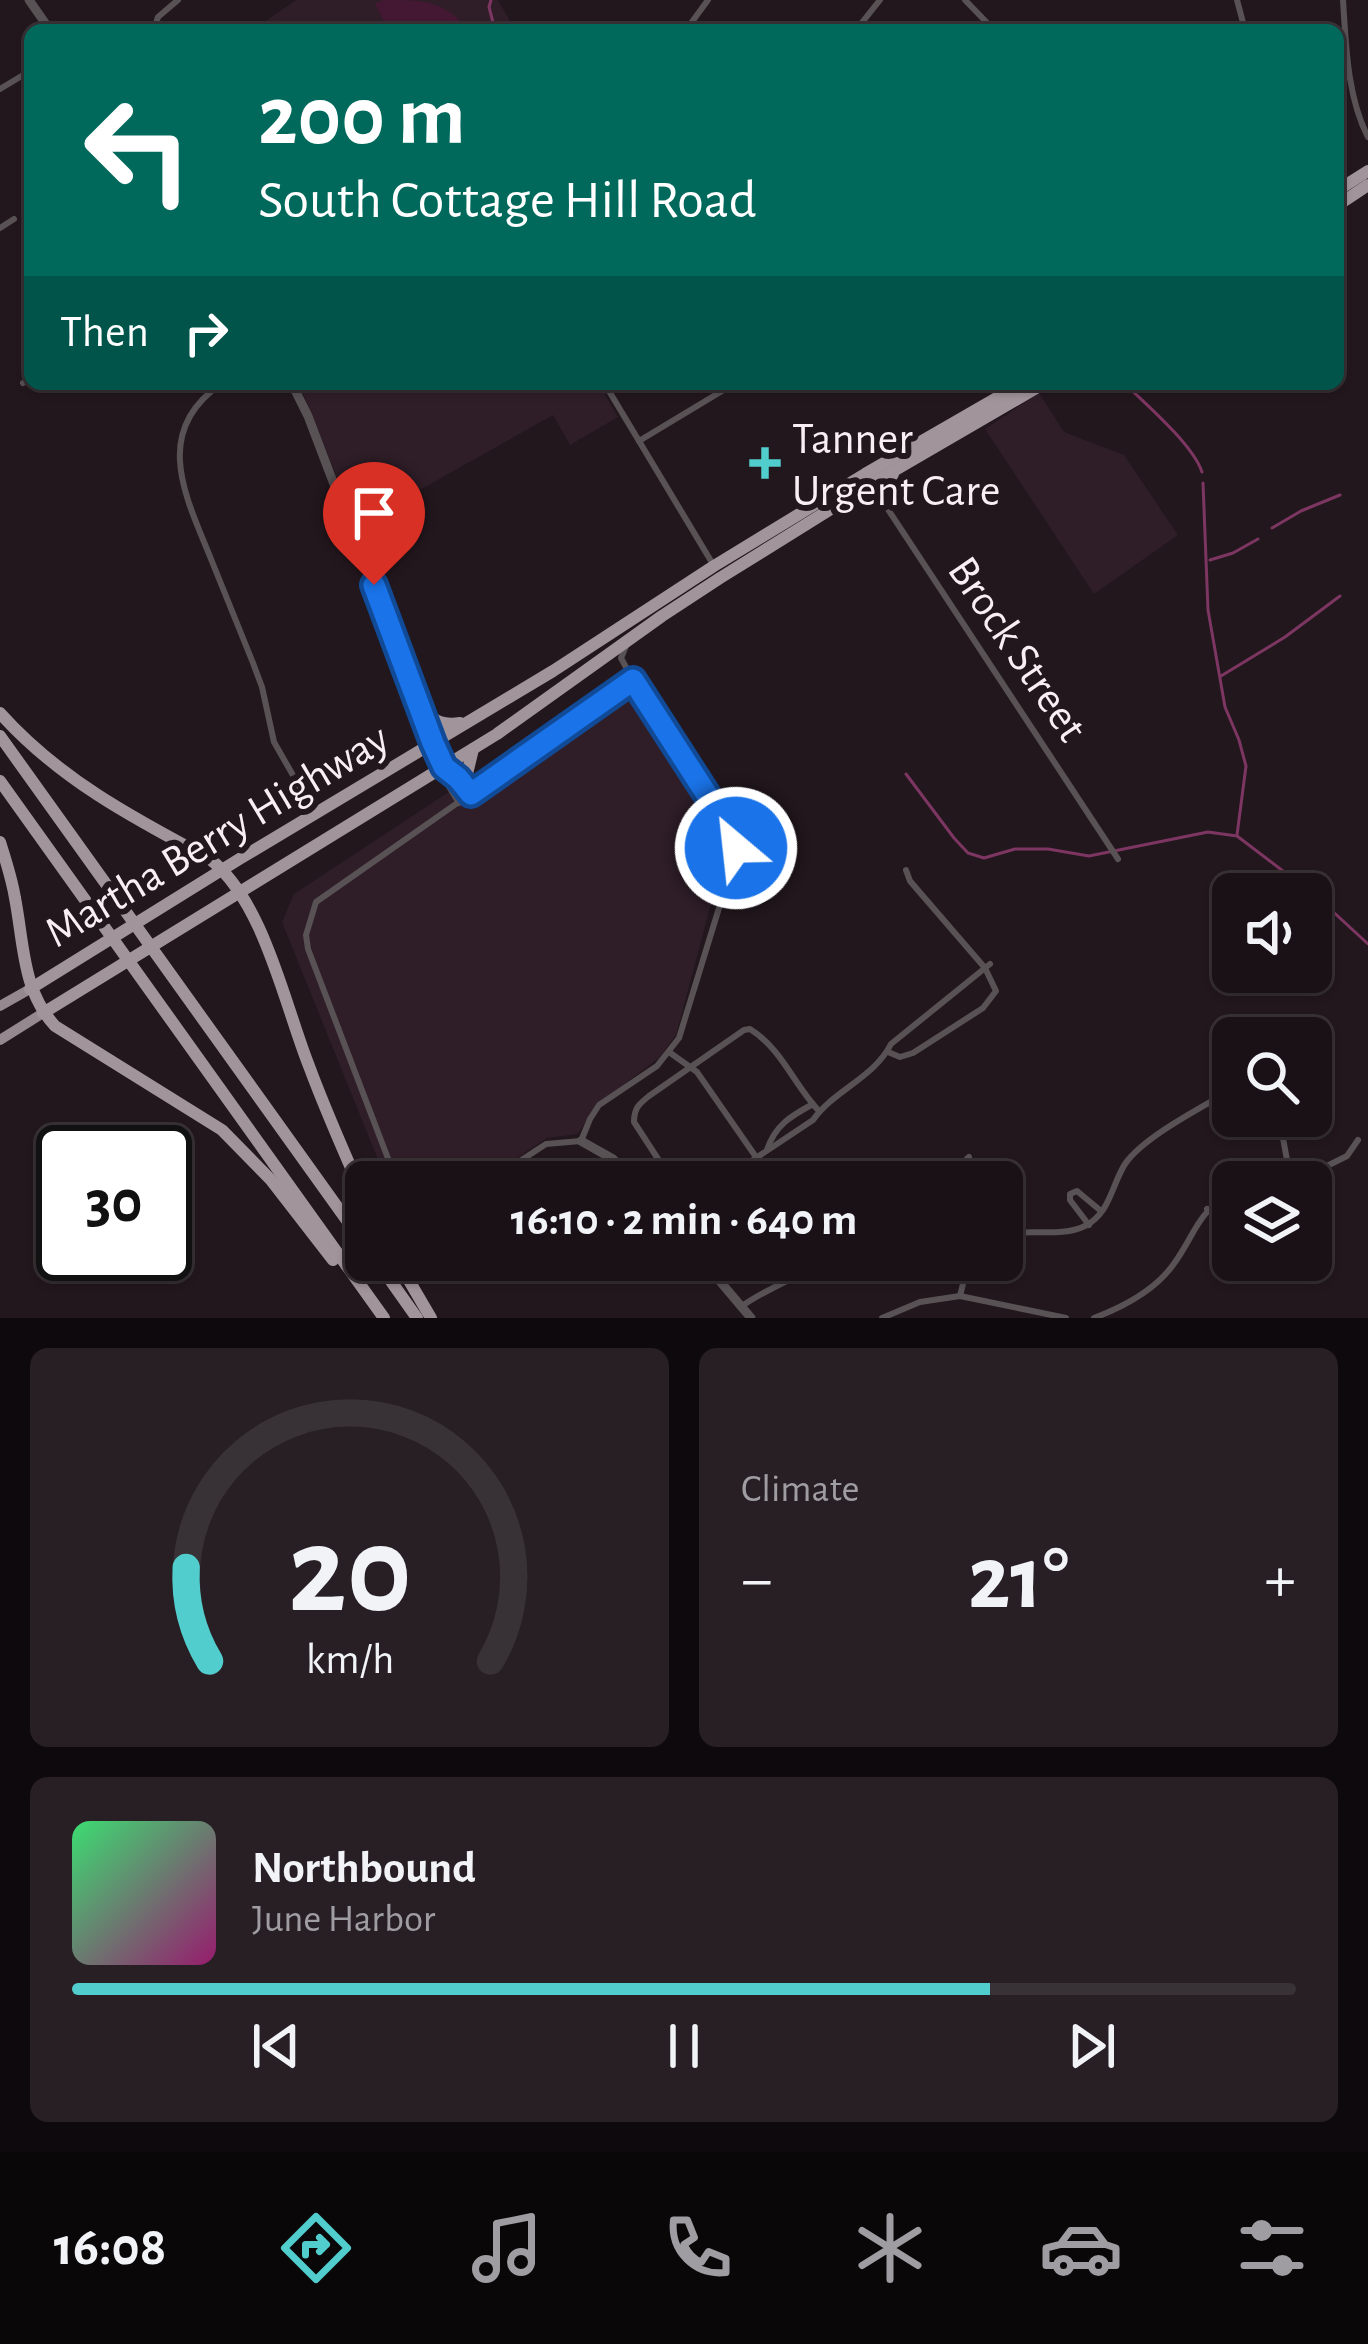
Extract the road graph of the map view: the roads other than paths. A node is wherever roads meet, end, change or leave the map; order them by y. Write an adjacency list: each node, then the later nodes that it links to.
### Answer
1 (178, 0): 5 (street)
2 (880, 0): 6 (street)
3 (965, 0): 7 (street)
4 (1342, 0): 8 (street)
5 (156, 24)
6 (861, 24)
7 (988, 24)
8 (1368, 137)
9 (14, 219): 10 (street)
10 (0, 228)
11 (214, 390): 36 (street)
12 (295, 390): 27 (street)
13 (1011, 390): 19 (highway, Martha Berry Highway)
14 (1033, 390): 18 (highway, Martha Berry Highway)
15 (608, 391): 17 (street)
16 (722, 391): 17 (street)
17 (640, 441): 22 (street)
18 (898, 469): 19 (highway, Martha Berry Highway); 21 (highway)
19 (868, 479): 20 (highway, Martha Berry Highway); 21 (street, Brock Street); 22 (highway, Martha Berry Highway)
20 (851, 496): 21 (highway); 22 (highway, Martha Berry Highway)
21 (884, 504): 38 (street, Brock Street)
22 (717, 572): 23 (highway, Martha Berry Highway); 29 (highway, Martha Berry Highway)
23 (629, 640): 24 (highway, Martha Berry Highway); 25 (street)
24 (598, 662): 25 (street); 32 (highway, Martha Berry Highway)
25 (625, 668): 26 (street)
26 (633, 680): 35 (street); 49 (street)
27 (418, 705): 29 (highway); 31 (street)
28 (0, 712): 39 (highway)
29 (467, 722): 31 (highway, Martha Berry Highway)
30 (0, 736): 71 (highway)
31 (433, 743): 33 (street); 36 (highway, Martha Berry Highway)
32 (473, 749): 33 (highway, Martha Berry Highway); 35 (highway)
33 (444, 767): 35 (street); 35 (street); 41 (highway, Martha Berry Highway)
34 (0, 781): 81 (highway)
35 (465, 798): 60 (street)
36 (315, 813): 39 (highway, Martha Berry Highway)
37 (0, 842): 45 (highway)
38 (1118, 859)
39 (223, 869): 42 (highway); 45 (highway, Martha Berry Highway)
40 (906, 870): 44 (street)
41 (274, 871): 42 (highway, Martha Berry Highway); 43 (highway)
42 (241, 891): 43 (highway); 47 (highway, Martha Berry Highway)
43 (257, 926): 59 (highway)
44 (988, 966): 50 (street); 50 (street)
45 (30, 988): 46 (main road, Martha Berry Highway); 47 (highway)
46 (0, 1006)
47 (43, 1012): 48 (main road, Martha Berry Highway); 81 (highway)
48 (0, 1040)
49 (669, 1052): 51 (street); 55 (street)
50 (888, 1052): 53 (street)
51 (690, 1066): 53 (street); 57 (street); 63 (street)
52 (1212, 1102): 69 (street)
53 (816, 1107): 56 (street); 56 (street)
54 (1358, 1140): 66 (street)
55 (581, 1141): 61 (street); 62 (street)
56 (766, 1150): 57 (street)
57 (756, 1157): 64 (street)
58 (969, 1157): 65 (street)
59 (349, 1161)
60 (389, 1161)
61 (520, 1161)
62 (615, 1161)
63 (659, 1161)
64 (750, 1161)
65 (965, 1161)
66 (1332, 1164)
67 (1212, 1206): 68 (street)
68 (1208, 1209): 70 (street); 87 (street)
69 (1101, 1211): 72 (street); 72 (street)
70 (1212, 1213)
71 (345, 1217)
72 (1088, 1225): 73 (street)
73 (1023, 1231)
74 (391, 1281): 82 (highway)
75 (409, 1281): 83 (highway)
76 (720, 1281): 80 (street)
77 (785, 1281): 80 (street)
78 (964, 1281): 79 (street)
79 (960, 1296): 85 (street); 86 (street)
80 (742, 1306): 84 (street)
81 (382, 1318)
82 (417, 1318)
83 (431, 1318)
84 (751, 1318)
85 (883, 1318)
86 (1064, 1318)
87 (1094, 1318)

